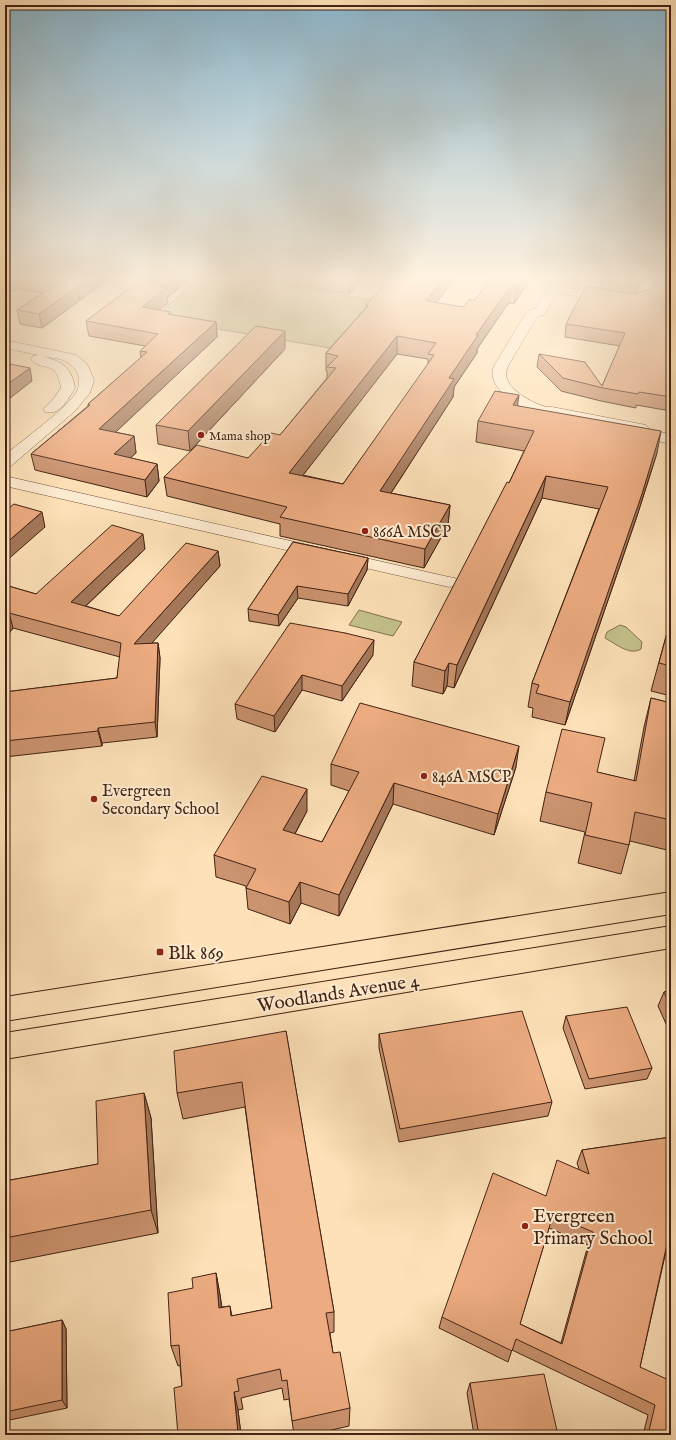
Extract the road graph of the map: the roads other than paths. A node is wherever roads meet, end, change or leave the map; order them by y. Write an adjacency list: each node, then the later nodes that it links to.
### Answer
1 (11, 345): 6 (street)
2 (523, 345): 4 (street)
3 (5, 353): 5 (street)
4 (670, 436)
5 (5, 447)
6 (5, 463)
7 (5, 481): 8 (street)
8 (449, 582)
9 (671, 903): 11 (main road, Woodlands Avenue 4)
10 (671, 937): 12 (main road, Woodlands Avenue 4)
11 (5, 1009)
12 (5, 1046)

